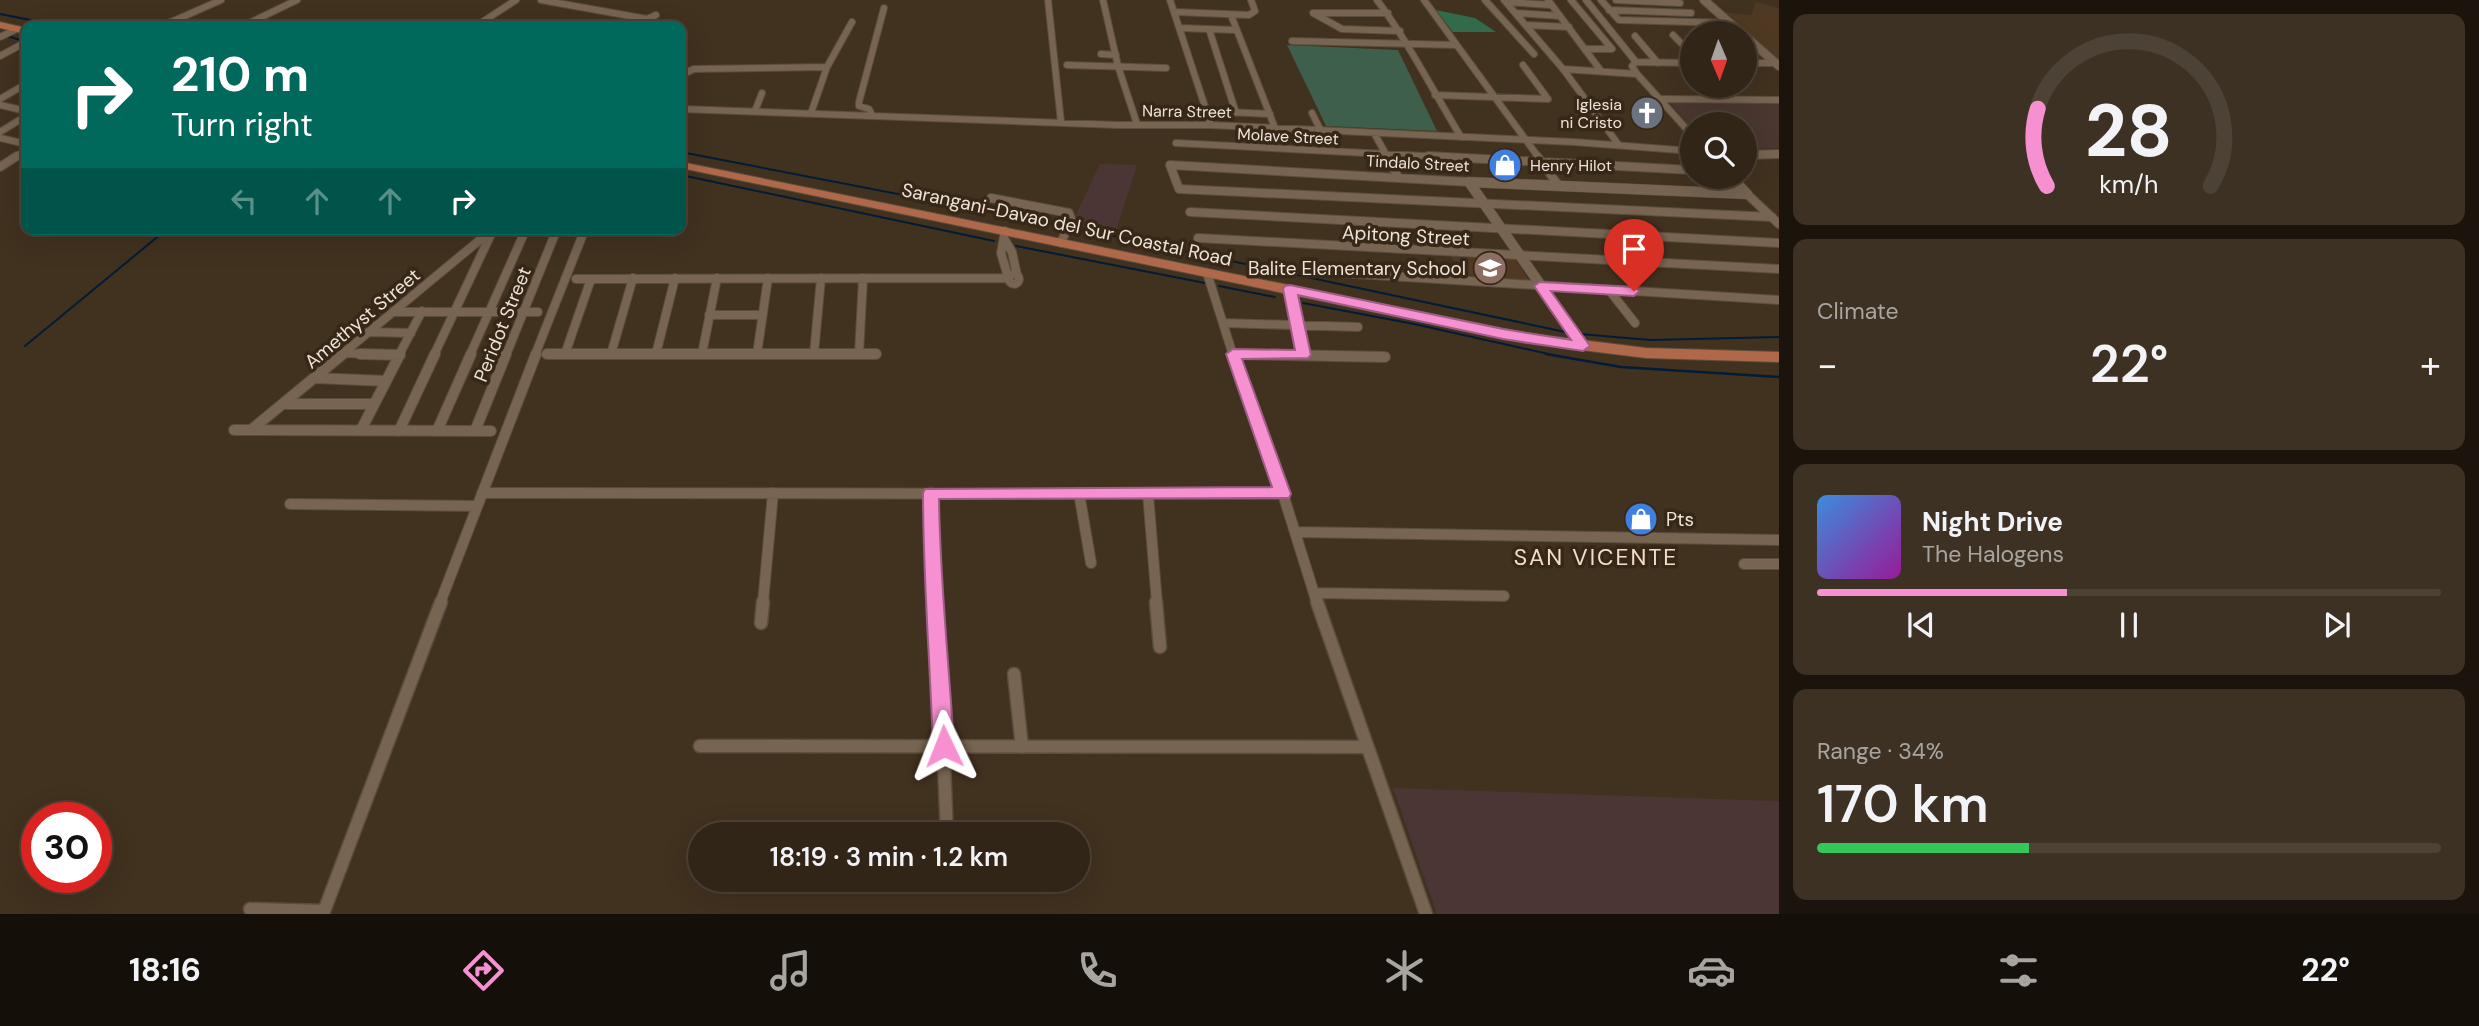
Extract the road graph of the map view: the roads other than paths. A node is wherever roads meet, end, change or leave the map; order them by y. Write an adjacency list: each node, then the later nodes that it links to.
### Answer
1 (221, 0): 29 (street)
2 (297, 0): 30 (street)
3 (516, 0): 31 (street)
4 (541, 0): 26 (street)
5 (1048, 0): 92 (street)
6 (1103, 0): 57 (street)
7 (1170, 0): 22 (street)
8 (1251, 0): 27 (street)
9 (1377, 0): 23 (street)
10 (1424, 0): 52 (street)
11 (1485, 0): 56 (street)
12 (1571, 0): 54 (street)
13 (1586, 0): 59 (street)
14 (1601, 0): 21 (street)
15 (1616, 0): 18 (street)
16 (1704, 0): 33 (street)
17 (1505, 1): 19 (street); 24 (street)
18 (1679, 1): 25 (street)
19 (1549, 2): 28 (street)
20 (884, 8): 89 (street)
21 (1609, 10): 25 (street); 35 (street)
22 (1175, 12): 27 (street); 39 (street)
23 (1388, 13): 44 (street); 44 (street)
24 (1516, 13): 28 (street); 37 (street)
25 (1691, 13): 32 (street)
26 (656, 15)
27 (1231, 15): 43 (street)
28 (1560, 16): 38 (street)
29 (173, 21)
30 (253, 21)
31 (484, 21)
32 (1700, 21)
33 (1728, 21)
34 (852, 22): 67 (street)
35 (1680, 22)
36 (0, 25): 41 (main road)
37 (1526, 25): 38 (street); 69 (street)
38 (1569, 27): 54 (street)
39 (1180, 28): 40 (street); 83 (street)
40 (1209, 29): 43 (street); 86 (street)
41 (21, 30)
42 (21, 30): 47 (street)
43 (1236, 30): 88 (street)
44 (1400, 31): 50 (street)
45 (1673, 35): 49 (street)
46 (1635, 36): 60 (street)
47 (0, 37)
48 (1293, 41): 50 (street)
49 (1680, 42)
50 (1407, 43): 52 (street); 75 (street)
51 (21, 45): 58 (street)
52 (1456, 45): 76 (street)
53 (1757, 47): 63 (street)
54 (1586, 49): 70 (street)
55 (1101, 54): 57 (street)
56 (1534, 54)
57 (1116, 55): 66 (street)
58 (0, 56)
59 (1636, 62): 60 (street); 72 (street)
60 (1657, 63): 61 (street)
61 (1680, 63)
62 (1757, 63): 63 (street)
63 (1778, 64)
64 (1067, 65): 66 (street)
65 (1523, 65): 76 (street)
66 (1118, 66): 68 (street); 93 (street)
67 (827, 67): 71 (street); 85 (street)
68 (1166, 68)
69 (1563, 69): 70 (street); 104 (street)
70 (1601, 71): 72 (street)
71 (686, 73)
72 (1637, 74): 78 (street)
73 (21, 87): 77 (street)
74 (762, 93): 82 (street)
75 (1435, 95): 76 (street); 99 (street)
76 (1494, 96): 101 (street)
77 (0, 99)
78 (1662, 99): 79 (street); 91 (street)
79 (1779, 100)
80 (0, 106): 84 (street)
81 (686, 109): 82 (street, Narra Street)
82 (755, 111): 85 (street, Narra Street)
83 (1206, 111): 86 (street); 94 (street)
84 (21, 112)
85 (811, 113): 89 (street, Narra Street)
86 (1237, 113): 88 (street)
87 (1312, 113): 96 (street)
88 (1270, 114): 95 (street)
89 (872, 115): 92 (street, Narra Street)
90 (21, 117): 97 (street)
91 (1680, 121)
92 (1061, 122): 93 (street, Narra Street)
93 (1137, 124): 94 (street, Narra Street)
94 (1211, 125): 95 (street, Narra Street)
95 (1275, 128): 96 (street, Narra Street)
96 (1321, 131): 98 (street, Narra Street)
97 (0, 132)
98 (1374, 133): 99 (street, Narra Street); 108 (street)
99 (1461, 137): 101 (street, Narra Street)
100 (0, 138): 102 (street)
101 (1524, 139): 104 (street, Narra Street); 110 (street)
102 (21, 143)
103 (1175, 144): 108 (street, Molave Street)
104 (1618, 144): 105 (street, Narra Street)
105 (1680, 150)
106 (21, 153): 112 (street)
107 (1779, 154): 109 (street)
108 (1386, 155): 110 (street, Molave Street); 114 (street)
109 (1757, 155)
110 (1542, 163): 113 (street, Molave Street); 116 (street)
111 (686, 166): 130 (main road, Sarangani-Davao del Sur Coastal Road)
112 (0, 167)
113 (1680, 169)
114 (1398, 177): 115 (street, Tindalo Street); 120 (street, Tindalo Street)
115 (1469, 182): 116 (street, Tindalo Street); 120 (street)
116 (1559, 186): 118 (street, Tindalo Street)
117 (1742, 189): 118 (street)
118 (1747, 194): 122 (street)
119 (991, 198): 132 (street)
120 (1484, 203): 122 (street); 124 (street)
121 (1190, 212): 124 (street)
122 (1773, 214): 123 (street)
123 (1779, 224)
124 (1502, 230): 133 (street); 134 (street)
125 (486, 235): 151 (street, Amethyst Street)
126 (490, 235): 152 (street)
127 (523, 235): 153 (street)
128 (555, 235): 154 (street, Peridot Street)
129 (583, 235): 191 (street)
130 (1005, 236): 132 (main road, Sarangani-Davao del Sur Coastal Road); 143 (street)
131 (1198, 238): 134 (street, Apitong Street)
132 (1061, 243): 137 (main road, Sarangani-Davao del Sur Coastal Road)
133 (1779, 243)
134 (1521, 257): 135 (street, Apitong Street); 146 (street)
135 (1779, 269)
136 (1307, 271): 146 (street)
137 (1207, 273): 147 (main road, Sarangani-Davao del Sur Coastal Road); 158 (street)
138 (633, 278): 139 (street); 145 (street); 168 (street)
139 (675, 278): 140 (street); 169 (street)
140 (717, 278): 141 (street); 156 (street)
141 (768, 278): 142 (street); 157 (street)
142 (821, 278): 143 (street); 172 (street)
143 (863, 278): 173 (street)
144 (576, 279): 145 (street)
145 (591, 279): 167 (street)
146 (1540, 286): 148 (street); 164 (street)
147 (1290, 289): 160 (street); 164 (main road, Sarangani-Davao del Sur Coastal Road)
148 (1609, 290): 149 (street); 159 (street)
149 (1779, 300)
150 (422, 311): 151 (street); 152 (street); 163 (street)
151 (394, 312): 162 (street, Amethyst Street)
152 (456, 312): 153 (street); 187 (street)
153 (489, 312): 154 (street); 188 (street)
154 (524, 312): 155 (street); 189 (street, Peridot Street)
155 (538, 312)
156 (709, 315): 157 (street); 170 (street)
157 (762, 315): 171 (street)
158 (1224, 323): 160 (street); 175 (street)
159 (1635, 323)
160 (1296, 327): 161 (street); 177 (street)
161 (1358, 327)
162 (369, 332): 163 (street); 165 (street, Amethyst Street)
163 (411, 332): 176 (street)
164 (1576, 336): 179 (main road, Sarangani-Davao del Sur Coastal Road)
165 (344, 353): 176 (street); 180 (street, Amethyst Street)
166 (547, 354): 167 (street)
167 (565, 354): 168 (street)
168 (611, 354): 169 (street)
169 (656, 354): 170 (street)
170 (702, 354): 171 (street)
171 (757, 354): 172 (street)
172 (814, 354): 173 (street)
173 (859, 354): 174 (street)
174 (876, 354)
175 (1233, 354): 177 (street); 196 (street)
176 (400, 355): 181 (street)
177 (1303, 355): 178 (street)
178 (1385, 357)
179 (1779, 358)
180 (315, 378): 181 (street); 182 (street, Amethyst Street)
181 (386, 381): 183 (street)
182 (283, 404): 183 (street); 185 (street, Amethyst Street)
183 (374, 404): 186 (street)
184 (234, 430): 185 (street)
185 (251, 430): 186 (street)
186 (361, 430): 187 (street)
187 (399, 431): 188 (street)
188 (437, 431): 189 (street)
189 (475, 431): 190 (street)
190 (491, 431)
191 (482, 493): 192 (street); 198 (street)
192 (773, 493): 193 (street); 206 (street)
193 (931, 493): 194 (street); 210 (street)
194 (1079, 493): 195 (street); 201 (street)
195 (1148, 494): 196 (street); 207 (street)
196 (1283, 494): 199 (street)
197 (290, 504): 198 (street)
198 (477, 506): 215 (street)
199 (1295, 532): 200 (street); 204 (street)
200 (1779, 540)
201 (1091, 563)
202 (1744, 564): 203 (street)
203 (1779, 564)
204 (1314, 593): 205 (street); 212 (street)
205 (1504, 596)
206 (761, 623)
207 (1160, 647)
208 (1014, 674): 211 (street)
209 (700, 746): 210 (street)
210 (944, 746): 211 (street); 213 (street)
211 (1022, 747): 212 (street)
212 (1366, 747): 216 (street)
213 (947, 822)
214 (250, 909): 215 (street)
215 (323, 912)
216 (1426, 914)

